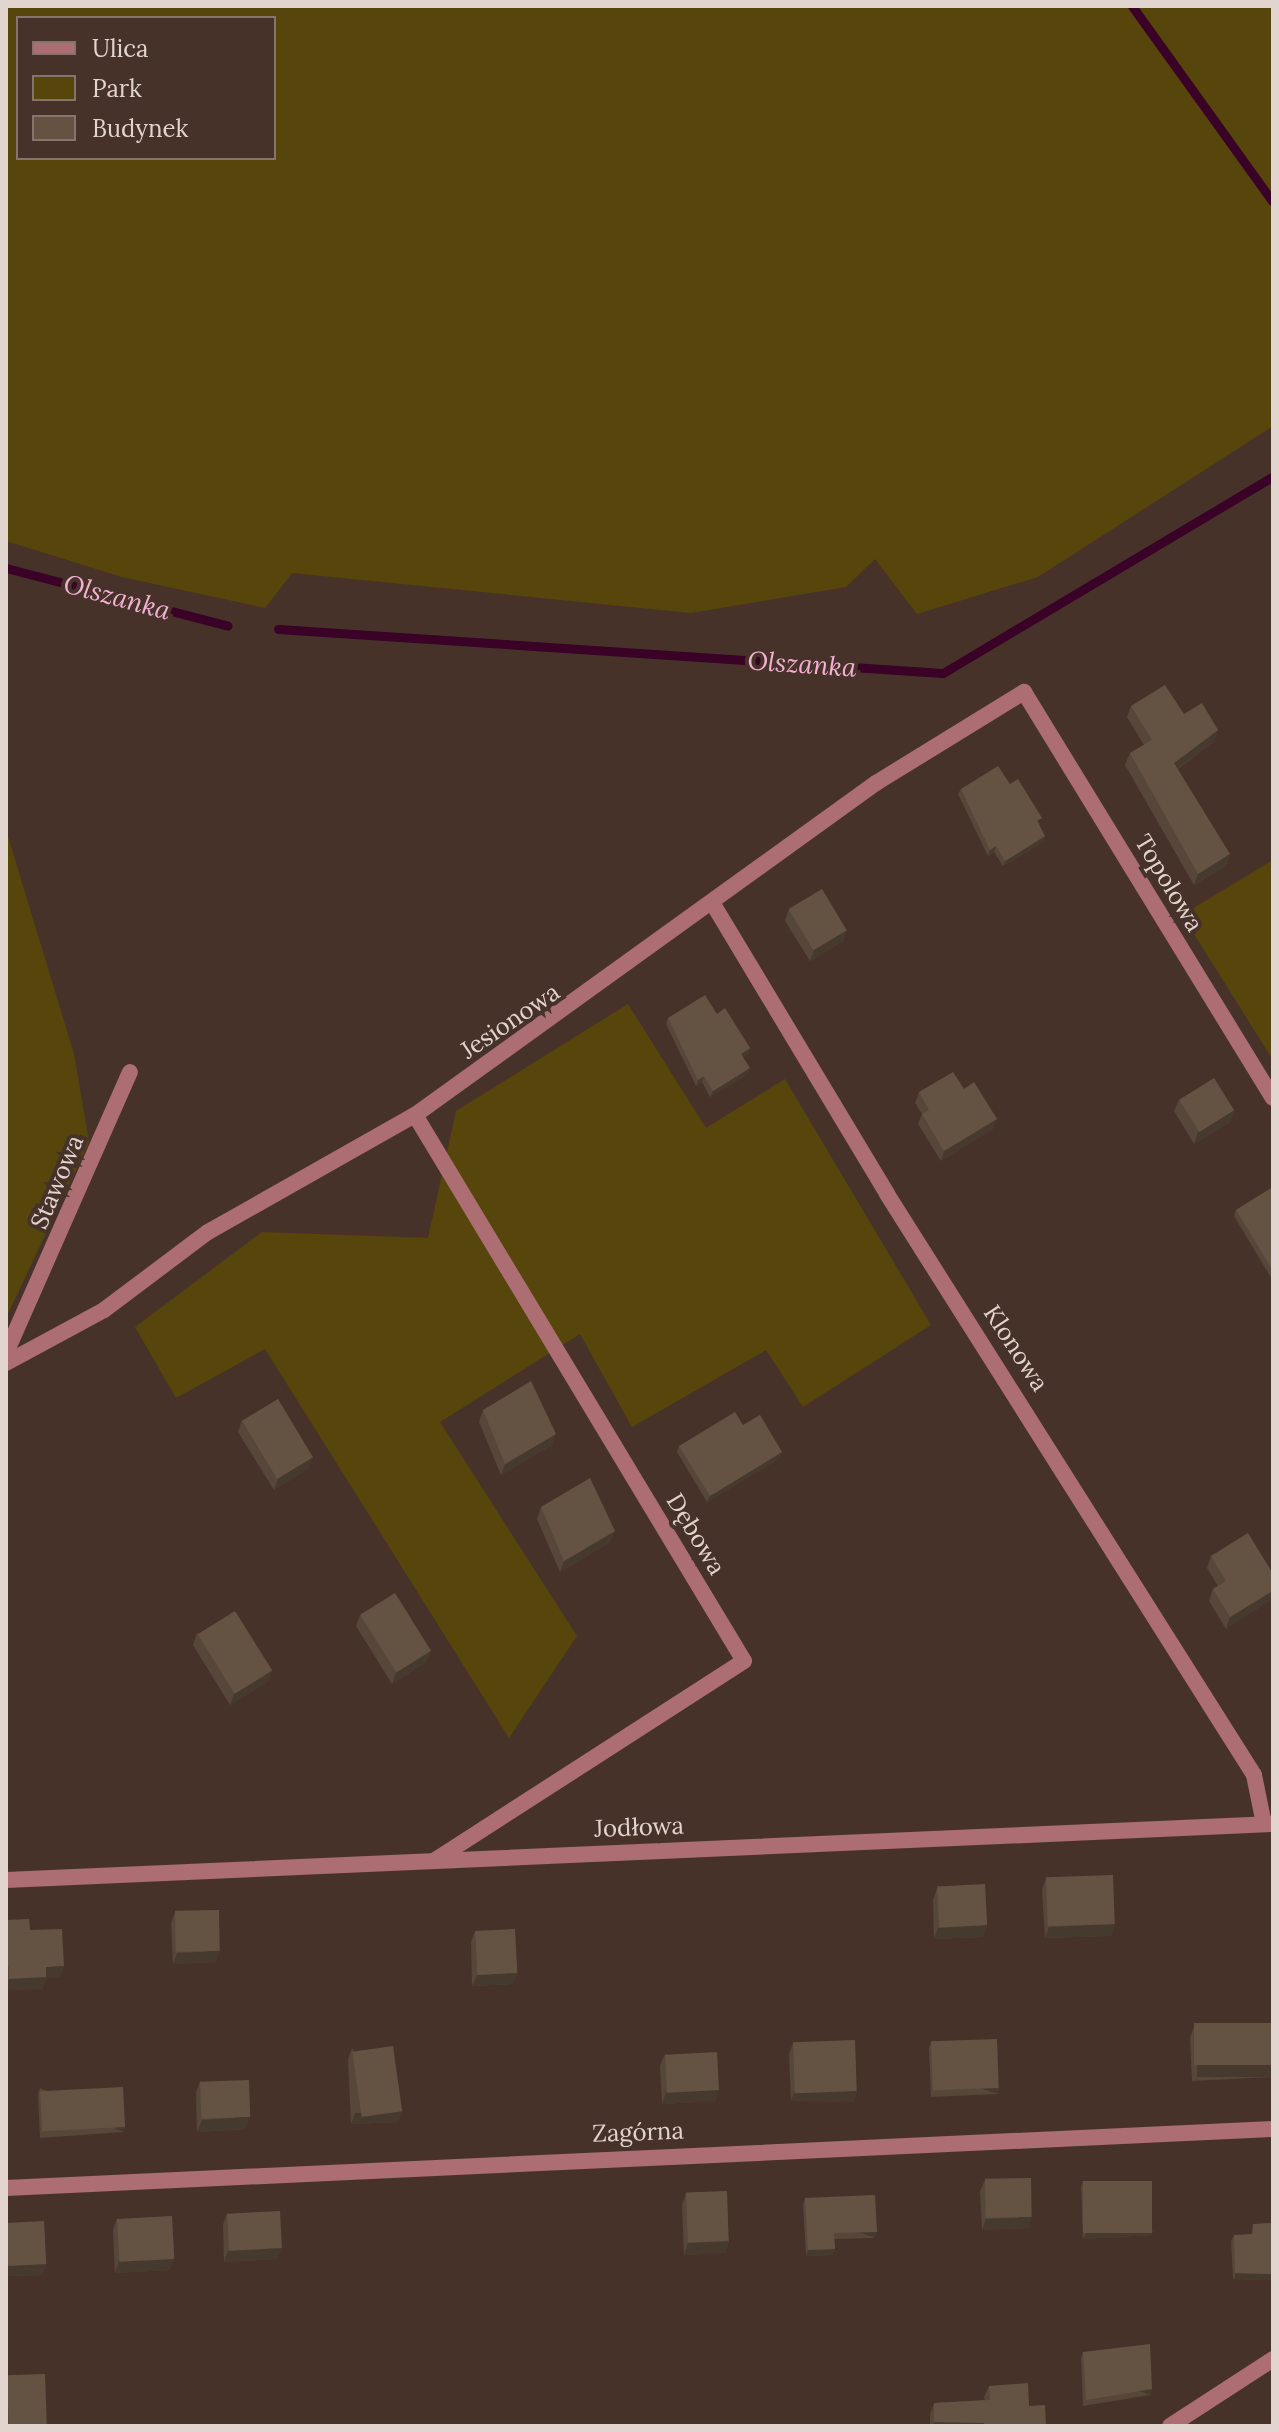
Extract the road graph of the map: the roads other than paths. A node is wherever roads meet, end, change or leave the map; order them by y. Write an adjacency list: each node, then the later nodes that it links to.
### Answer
1 (1024, 692): 2 (street, Jesionowa); 4 (street, Topolowa)
2 (713, 904): 5 (street, Jesionowa); 8 (street, Klonowa)
3 (130, 1072): 6 (street, Stawowa)
4 (1273, 1098)
5 (415, 1115): 7 (street, Jesionowa); 9 (street, Dębowa)
6 (6, 1353)
7 (6, 1363)
8 (1269, 1824): 9 (street, Jodłowa)
9 (434, 1861): 10 (street, Jodłowa)
10 (6, 1880)
11 (1273, 2129): 12 (street, Zagórna)
12 (6, 2188)
13 (1273, 2359): 14 (street)
14 (1170, 2426)

